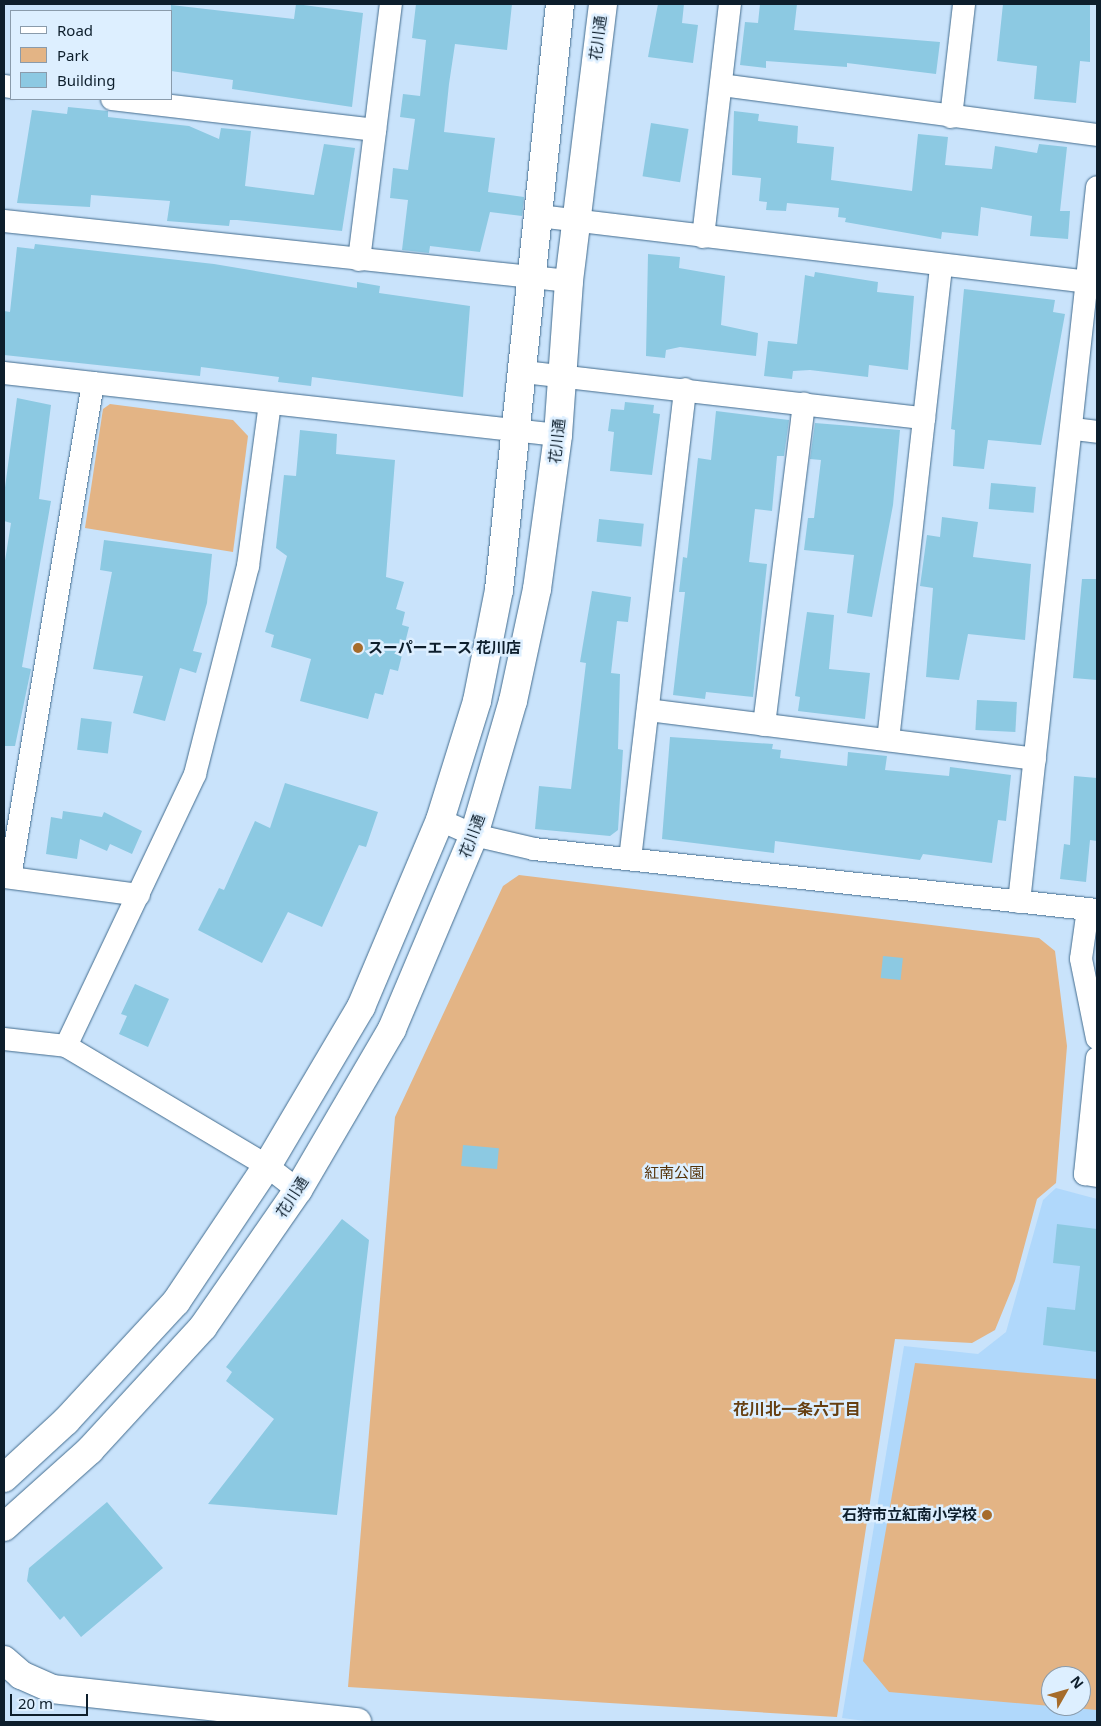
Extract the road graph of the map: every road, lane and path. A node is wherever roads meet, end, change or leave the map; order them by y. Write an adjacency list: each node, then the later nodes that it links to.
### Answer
1 (391, 4): 9 (street)
2 (560, 4): 12 (street)
3 (603, 4): 13 (street, 花川通)
4 (730, 4): 6 (street)
5 (964, 4): 8 (street)
6 (722, 85): 8 (street); 15 (street)
7 (120, 100): 9 (street)
8 (951, 117): 10 (street)
9 (375, 130): 16 (street)
10 (1097, 135)
11 (1097, 187): 20 (street)
12 (539, 216): 13 (street); 18 (street)
13 (576, 220): 15 (street); 19 (street, 花川通)
14 (4, 221): 16 (street)
15 (703, 237): 17 (street)
16 (359, 260): 18 (street)
17 (941, 265): 20 (street); 28 (street)
18 (534, 277): 19 (street); 21 (street)
19 (569, 281): 23 (street, 花川通)
20 (1092, 283): 29 (street)
21 (524, 372): 23 (street); 31 (street)
22 (4, 373): 24 (street)
23 (562, 374): 25 (street); 32 (street, 花川通)
24 (93, 383): 27 (street); 40 (street)
25 (685, 388): 26 (street); 33 (street)
26 (804, 403): 28 (street); 34 (street)
27 (270, 404): 31 (street); 41 (street)
28 (924, 418): 35 (street)
29 (1074, 429): 30 (street); 36 (street)
30 (1097, 432)
31 (518, 433): 32 (street); 37 (street)
32 (558, 435): 38 (street, 花川通)
33 (648, 710): 34 (street); 39 (street)
34 (764, 725): 35 (street)
35 (888, 740): 36 (street)
36 (1035, 759): 42 (street)
37 (440, 820): 38 (street); 48 (street)
38 (474, 835): 39 (street); 50 (street, 花川通)
39 (630, 859): 42 (street)
40 (7, 877): 41 (street)
41 (139, 895): 46 (street)
42 (1019, 902): 43 (street)
43 (1093, 910): 44 (street)
44 (1097, 1038)
45 (4, 1039): 46 (street)
46 (66, 1046): 48 (street)
47 (1097, 1058): 49 (street)
48 (267, 1166): 50 (street); 51 (street)
49 (1097, 1176)
50 (298, 1190): 52 (street, 花川通)
51 (4, 1478)
52 (4, 1527)
53 (4, 1660): 54 (street)
54 (357, 1722)

